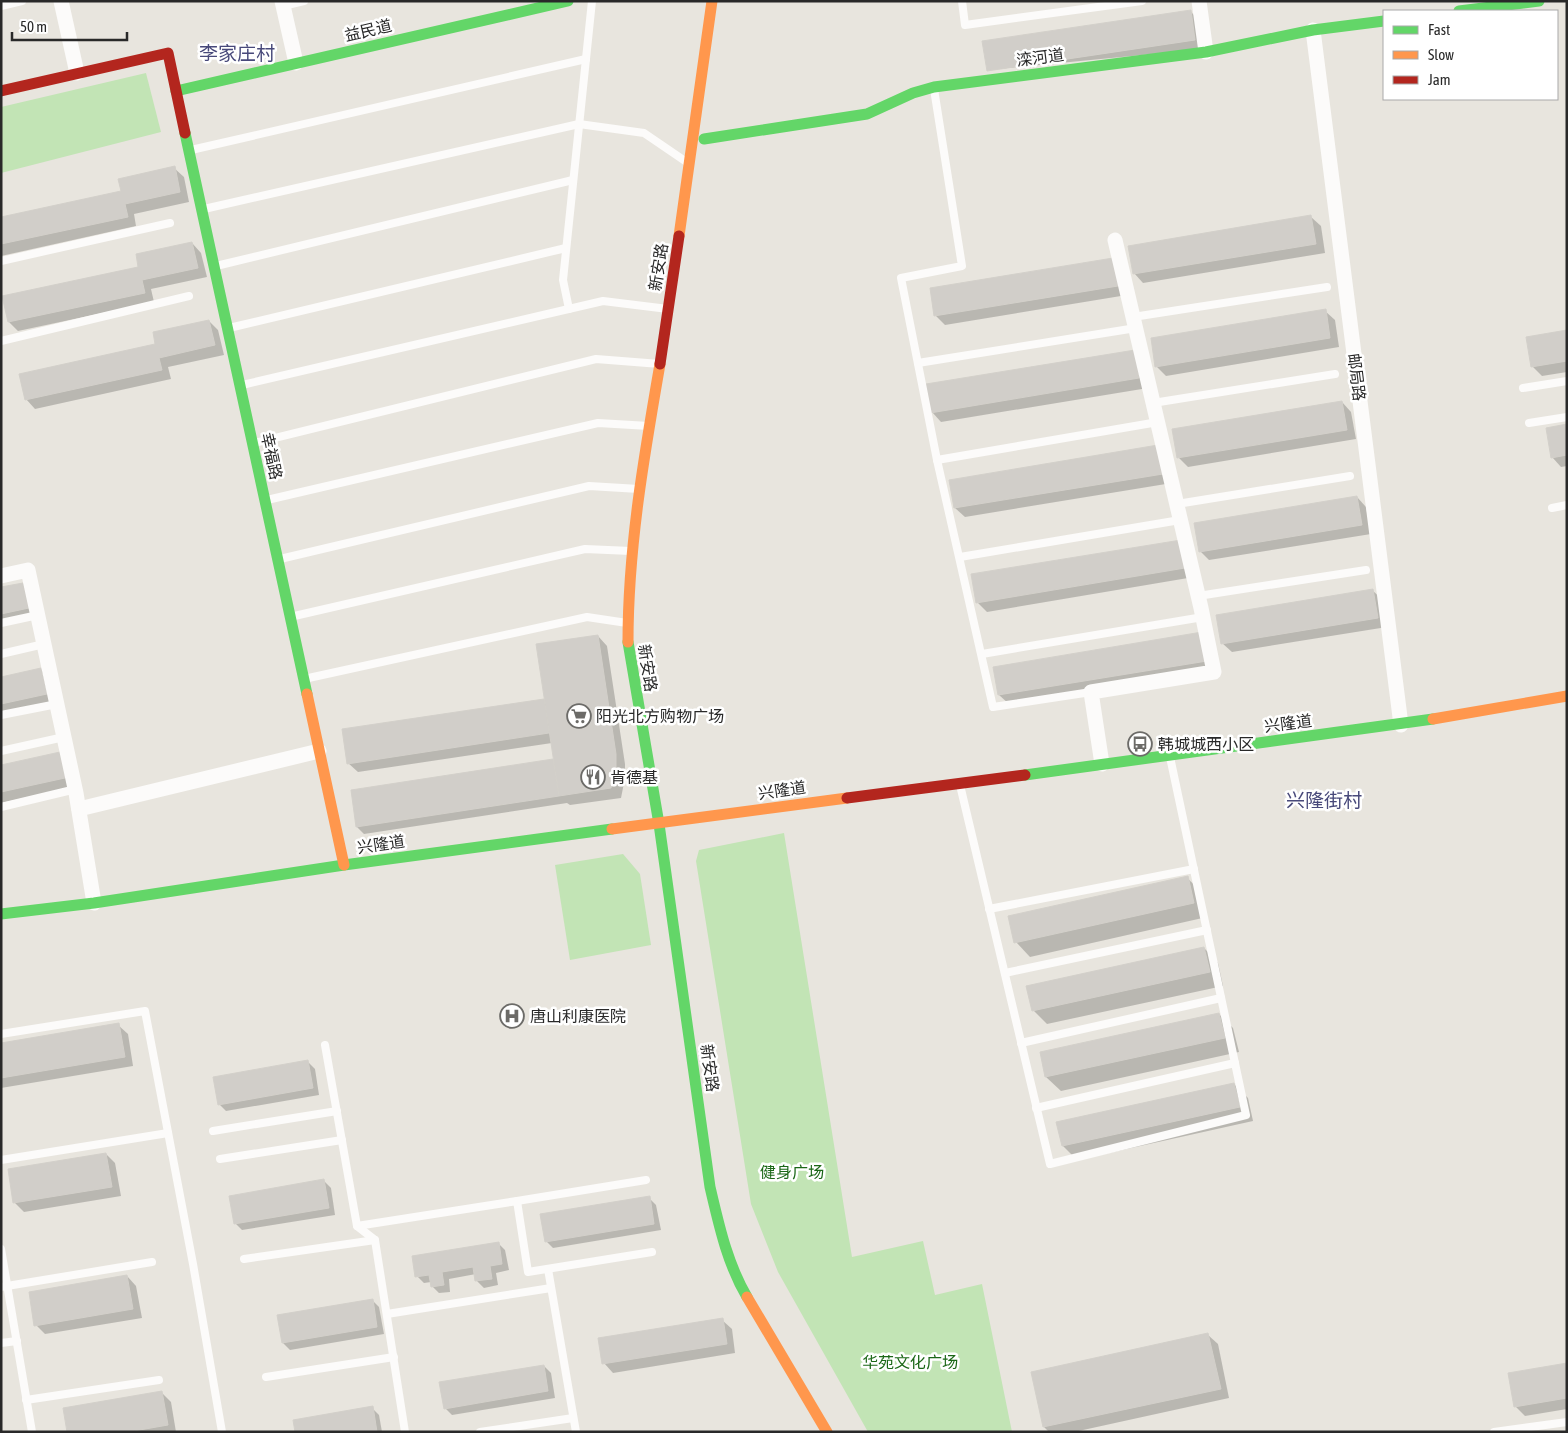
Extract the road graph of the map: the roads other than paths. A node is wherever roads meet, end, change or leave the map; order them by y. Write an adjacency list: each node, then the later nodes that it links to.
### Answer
1 (22, 1): 13 (lane)
2 (61, 1): 21 (street)
3 (304, 1): 12 (lane)
4 (568, 1): 14 (main road, 益民道)
5 (592, 1): 19 (lane)
6 (712, 1): 28 (main road, 新安路)
7 (722, 1): 26 (main road, 新安路)
8 (962, 1): 9 (lane)
9 (1142, 1)
10 (1199, 1): 18 (street)
11 (1539, 1): 15 (main road)
12 (283, 4): 20 (street)
13 (1, 6)
14 (524, 6): 20 (main road, 益民道)
15 (1468, 10)
16 (1383, 21): 17 (main road, 滦河道)
17 (1313, 30): 18 (main road, 滦河道); 84 (street, 邮局路)
18 (1206, 52): 22 (main road, 滦河道)
19 (586, 60): 25 (lane); 27 (lane)
20 (296, 64): 24 (main road, 益民道)
21 (77, 73): 23 (main road); 24 (main road, 幸福路)
22 (934, 87): 26 (main road, 滦河道); 43 (lane)
23 (1, 91)
24 (176, 91): 27 (main road, 幸福路)
25 (579, 124): 28 (lane); 29 (lane); 30 (lane)
26 (704, 139): 46 (main road, 新安路)
27 (189, 150): 30 (main road, 幸福路)
28 (690, 165): 39 (main road, 新安路)
29 (573, 180): 33 (lane); 35 (lane)
30 (202, 209): 35 (main road, 幸福路)
31 (170, 223): 34 (lane)
32 (1115, 240): 40 (street)
33 (566, 248): 38 (lane); 41 (lane)
34 (1, 262)
35 (214, 267): 41 (main road, 幸福路)
36 (1326, 287): 40 (lane)
37 (189, 296): 42 (lane)
38 (569, 309): 39 (lane); 48 (lane)
39 (668, 309): 44 (main road, 新安路)
40 (1134, 322): 43 (lane); 50 (street)
41 (227, 328): 48 (main road, 幸福路)
42 (1, 341)
43 (918, 363): 56 (lane)
44 (660, 364): 54 (main road, 新安路); 55 (lane)
45 (1335, 374): 50 (lane)
46 (669, 381)
47 (1567, 381): 49 (lane)
48 (240, 385): 55 (main road, 幸福路)
49 (1523, 388)
50 (1153, 403): 52 (street)
51 (1567, 417): 53 (lane)
52 (1158, 422): 56 (lane); 60 (street)
53 (1529, 423)
54 (649, 426): 58 (main road, 新安路); 59 (lane)
55 (252, 444): 59 (main road, 幸福路)
56 (938, 460): 65 (lane)
57 (1350, 476): 60 (lane)
58 (639, 489): 64 (main road, 新安路); 66 (lane)
59 (265, 500): 66 (main road, 幸福路)
60 (1177, 504): 63 (street)
61 (1567, 505): 62 (lane)
62 (1552, 508)
63 (1180, 520): 65 (lane); 70 (street)
64 (632, 552): 72 (lane); 75 (main road, 新安路)
65 (960, 557): 78 (lane)
66 (278, 560): 72 (main road, 幸福路)
67 (1366, 570): 70 (lane)
68 (1, 576): 71 (street)
69 (641, 593): 94 (main road, 新安路)
70 (1198, 596): 73 (street)
71 (38, 615): 74 (lane); 76 (street)
72 (290, 617): 79 (main road, 幸福路)
73 (1203, 617): 78 (lane); 80 (street)
74 (1, 623)
75 (627, 624): 79 (lane); 94 (main road, 新安路)
76 (44, 644): 77 (lane); 82 (street)
77 (1, 654)
78 (982, 654): 80 (lane)
79 (304, 679): 86 (main road, 幸福路)
80 (1091, 692): 89 (street)
81 (1567, 696): 84 (main road, 兴隆道)
82 (57, 704): 83 (lane); 85 (street)
83 (1, 715)
84 (1401, 725): 88 (main road, 兴隆道)
85 (64, 737): 87 (lane); 91 (street)
86 (319, 750): 93 (street); 95 (main road, 幸福路)
87 (1, 751)
88 (1170, 755): 89 (main road, 兴隆道); 96 (lane)
89 (1102, 764): 90 (main road, 兴隆道)
90 (960, 783): 94 (main road, 兴隆道); 98 (lane)
91 (76, 789): 92 (lane); 93 (street)
92 (1, 807)
93 (79, 809): 97 (street)
94 (664, 823): 95 (main road, 兴隆道); 118 (main road, 新安路); 141 (main road, 新安路)
95 (344, 866): 97 (main road, 兴隆道)
96 (1194, 869): 98 (lane); 100 (lane)
97 (94, 903): 99 (main road, 兴隆道)
98 (990, 909): 101 (lane)
99 (1, 914)
100 (1207, 930): 101 (lane); 102 (lane)
101 (1004, 973): 104 (lane)
102 (1221, 998): 104 (lane); 106 (lane)
103 (1, 1034): 110 (lane)
104 (1021, 1043): 107 (lane)
105 (325, 1045): 108 (lane)
106 (1235, 1063): 107 (lane); 107 (lane)
107 (1036, 1108)
108 (336, 1111): 109 (lane); 111 (lane)
109 (213, 1131)
110 (168, 1133): 113 (lane); 137 (lane)
111 (342, 1140): 112 (lane); 116 (lane)
112 (220, 1159)
113 (1, 1160)
114 (646, 1180): 115 (lane)
115 (517, 1201): 116 (lane); 124 (lane)
116 (357, 1226): 117 (lane)
117 (375, 1240): 122 (lane); 127 (lane)
118 (736, 1240)
119 (1, 1249): 125 (lane)
120 (652, 1252): 124 (lane)
121 (741, 1258): 142 (main road)
122 (244, 1259)
123 (152, 1262): 125 (lane)
124 (548, 1269): 126 (lane)
125 (4, 1286): 128 (lane)
126 (551, 1288): 127 (lane); 134 (lane)
127 (387, 1314): 130 (lane)
128 (17, 1341): 129 (lane); 133 (lane)
129 (1, 1343)
130 (394, 1357): 131 (lane); 138 (lane)
131 (266, 1377)
132 (159, 1380): 133 (lane)
133 (26, 1400): 136 (lane)
134 (573, 1418): 139 (lane); 140 (lane)
135 (1567, 1422): 143 (lane)
136 (32, 1432)
137 (222, 1432)
138 (405, 1432)
139 (480, 1432)
140 (576, 1432)
141 (827, 1432)
142 (839, 1432)
143 (1494, 1432)

